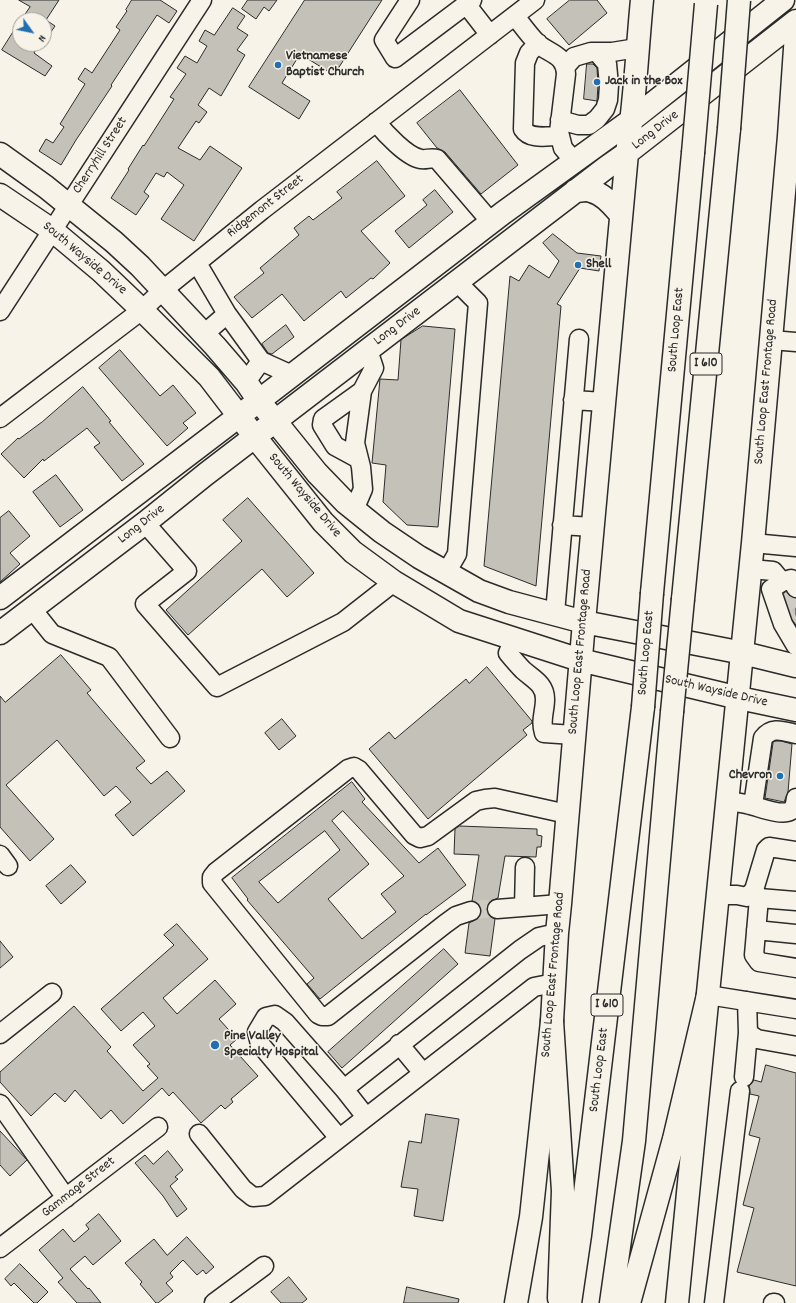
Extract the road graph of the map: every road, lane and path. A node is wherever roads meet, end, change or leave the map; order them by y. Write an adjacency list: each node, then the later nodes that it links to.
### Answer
1 (202, 0): 27 (street, Cherryhill Street)
2 (410, 0): 7 (street)
3 (535, 0): 9 (street, Ridgemont Street)
4 (642, 0): 14 (main road, South Loop East Frontage Road)
5 (739, 0): 124 (main road, I 610, bridge)
6 (784, 0): 18 (main road, Long Drive)
7 (469, 2): 12 (street)
8 (706, 2): 123 (main road, South Loop East / I 610, bridge)
9 (515, 16): 12 (street, Ridgemont Street); 13 (street)
10 (796, 20): 22 (main road, Long Drive)
11 (796, 34): 17 (main road, South Loop East Frontage Road)
12 (490, 35): 19 (street, Ridgemont Street)
13 (538, 43): 16 (street); 20 (street)
14 (637, 48): 15 (street); 18 (main road, South Loop East Frontage Road)
15 (597, 52): 16 (street); 20 (street)
16 (566, 66): 20 (street)
17 (794, 99): 21 (main road, South Loop East Frontage Road)
18 (632, 119): 22 (main road, South Loop East Frontage Road); 24 (main road, Long Drive)
19 (376, 122): 29 (street); 32 (street, Ridgemont Street)
20 (560, 128): 24 (street)
21 (793, 136): 42 (main road, South Loop East Frontage Road)
22 (627, 153): 25 (main road, Long Drive); 28 (main road, South Loop East Frontage Road)
23 (0, 154): 27 (main road, South Wayside Drive)
24 (574, 161): 29 (main road, Long Drive)
25 (575, 191): 28 (main road); 31 (main road, Long Drive)
26 (0, 195): 30 (main road, South Wayside Drive)
27 (68, 206): 30 (street, Cherryhill Street); 34 (main road, South Wayside Drive)
28 (621, 215): 51 (main road, South Loop East Frontage Road)
29 (497, 217): 31 (main road); 37 (main road, Long Drive)
30 (52, 230): 35 (main road, South Wayside Drive); 36 (street, Cherryhill Street)
31 (519, 234): 33 (main road, Long Drive)
32 (197, 263): 34 (street, Ridgemont Street); 38 (street)
33 (456, 282): 40 (main road, Long Drive); 66 (street)
34 (163, 290): 35 (street, Ridgemont Street); 39 (main road, South Wayside Drive)
35 (142, 310): 52 (main road, South Wayside Drive); 53 (street, Ridgemont Street)
36 (0, 311)
37 (372, 313): 40 (main road); 46 (main road, Long Drive)
38 (226, 314): 39 (street); 45 (street)
39 (204, 334): 47 (main road, South Wayside Drive)
40 (388, 334): 44 (main road, Long Drive)
41 (578, 339): 49 (street)
42 (771, 340): 43 (street); 62 (main road, South Loop East Frontage Road)
43 (796, 342)
44 (368, 350): 48 (street); 54 (main road, Long Drive)
45 (261, 361): 46 (street); 47 (street)
46 (292, 375): 50 (main road, Long Drive)
47 (246, 382): 50 (main road, South Wayside Drive)
48 (362, 391): 56 (street); 56 (street)
49 (573, 400): 51 (street); 60 (street)
50 (259, 401): 52 (main road, Long Drive); 54 (main road, South Wayside Drive)
51 (604, 402): 61 (main road, South Loop East Frontage Road)
52 (239, 416): 55 (main road, South Wayside Drive); 57 (main road, Long Drive)
53 (0, 418)
54 (276, 421): 55 (main road, Long Drive); 58 (main road, South Wayside Drive)
55 (255, 437): 59 (main road, Long Drive); 67 (main road, South Wayside Drive)
56 (359, 460): 58 (street)
57 (129, 500): 59 (main road); 69 (main road, Long Drive)
58 (354, 510): 64 (main road, South Wayside Drive)
59 (145, 523): 67 (street); 70 (main road, Long Drive)
60 (562, 525): 61 (street); 71 (street)
61 (592, 527): 72 (main road, South Loop East Frontage Road)
62 (753, 543): 63 (street); 65 (main road, South Loop East Frontage Road)
63 (796, 547)
64 (419, 557): 66 (main road, South Wayside Drive); 67 (main road)
65 (751, 569): 68 (street); 76 (main road, South Loop East Frontage Road)
66 (446, 573): 71 (main road, South Wayside Drive)
67 (394, 582): 75 (main road, South Wayside Drive)
68 (789, 585): 74 (street)
69 (8, 592): 70 (main road)
70 (32, 609): 73 (main road, Long Drive); 82 (street)
71 (555, 613): 72 (main road, South Wayside Drive)
72 (584, 622): 76 (main road, South Wayside Drive); 77 (main road, South Loop East Frontage Road)
73 (0, 634)
74 (790, 635): 76 (main road, South Wayside Drive)
75 (514, 639): 77 (main road, South Wayside Drive); 81 (street)
76 (743, 653): 78 (main road, South Loop East Frontage Road)
77 (580, 660): 78 (main road, South Wayside Drive); 81 (main road, South Loop East Frontage Road)
78 (738, 698): 79 (main road, South Wayside Drive); 84 (main road, South Loop East Frontage Road)
79 (796, 710)
80 (796, 734): 85 (street)
81 (574, 735): 86 (main road, South Loop East Frontage Road)
82 (170, 738)
83 (796, 798): 85 (street)
84 (728, 801): 85 (street); 90 (main road, South Loop East Frontage Road)
85 (753, 806)
86 (567, 814): 92 (main road, South Loop East Frontage Road); 95 (street)
87 (796, 851): 89 (street)
88 (525, 867): 93 (street)
89 (757, 894): 90 (street); 91 (street); 96 (street)
90 (718, 895): 102 (main road, South Loop East Frontage Road)
91 (796, 901)
92 (560, 904): 93 (street); 97 (main road, South Loop East Frontage Road)
93 (524, 907): 94 (street)
94 (497, 909)
95 (471, 911)
96 (756, 930): 98 (street); 99 (street)
97 (557, 934): 100 (main road, South Loop East Frontage Road); 108 (street)
98 (796, 934)
99 (796, 968)
100 (554, 983): 105 (main road, South Loop East Frontage Road); 110 (street)
101 (52, 993): 107 (street)
102 (708, 995): 103 (street); 125 (main road); 126 (main road, South Loop East Frontage Road)
103 (747, 1001): 104 (street); 106 (street)
104 (796, 1008)
105 (552, 1022): 121 (main road, South Loop East Frontage Road); 122 (main road)
106 (748, 1033): 109 (street); 127 (street)
107 (0, 1034)
108 (399, 1044): 110 (street); 111 (street)
109 (796, 1046)
110 (423, 1073): 113 (street)
111 (344, 1089): 113 (street); 116 (street)
112 (0, 1104): 117 (street)
113 (366, 1117): 116 (street)
114 (158, 1127): 117 (street, Gammage Street)
115 (199, 1134): 116 (street)
116 (339, 1138)
117 (66, 1198): 118 (street, Gammage Street)
118 (0, 1248)
119 (264, 1266): 120 (street)
120 (214, 1303)
121 (516, 1303)
122 (559, 1303)
123 (570, 1303)
124 (611, 1303)
125 (629, 1303)
126 (677, 1303)
127 (714, 1303)

